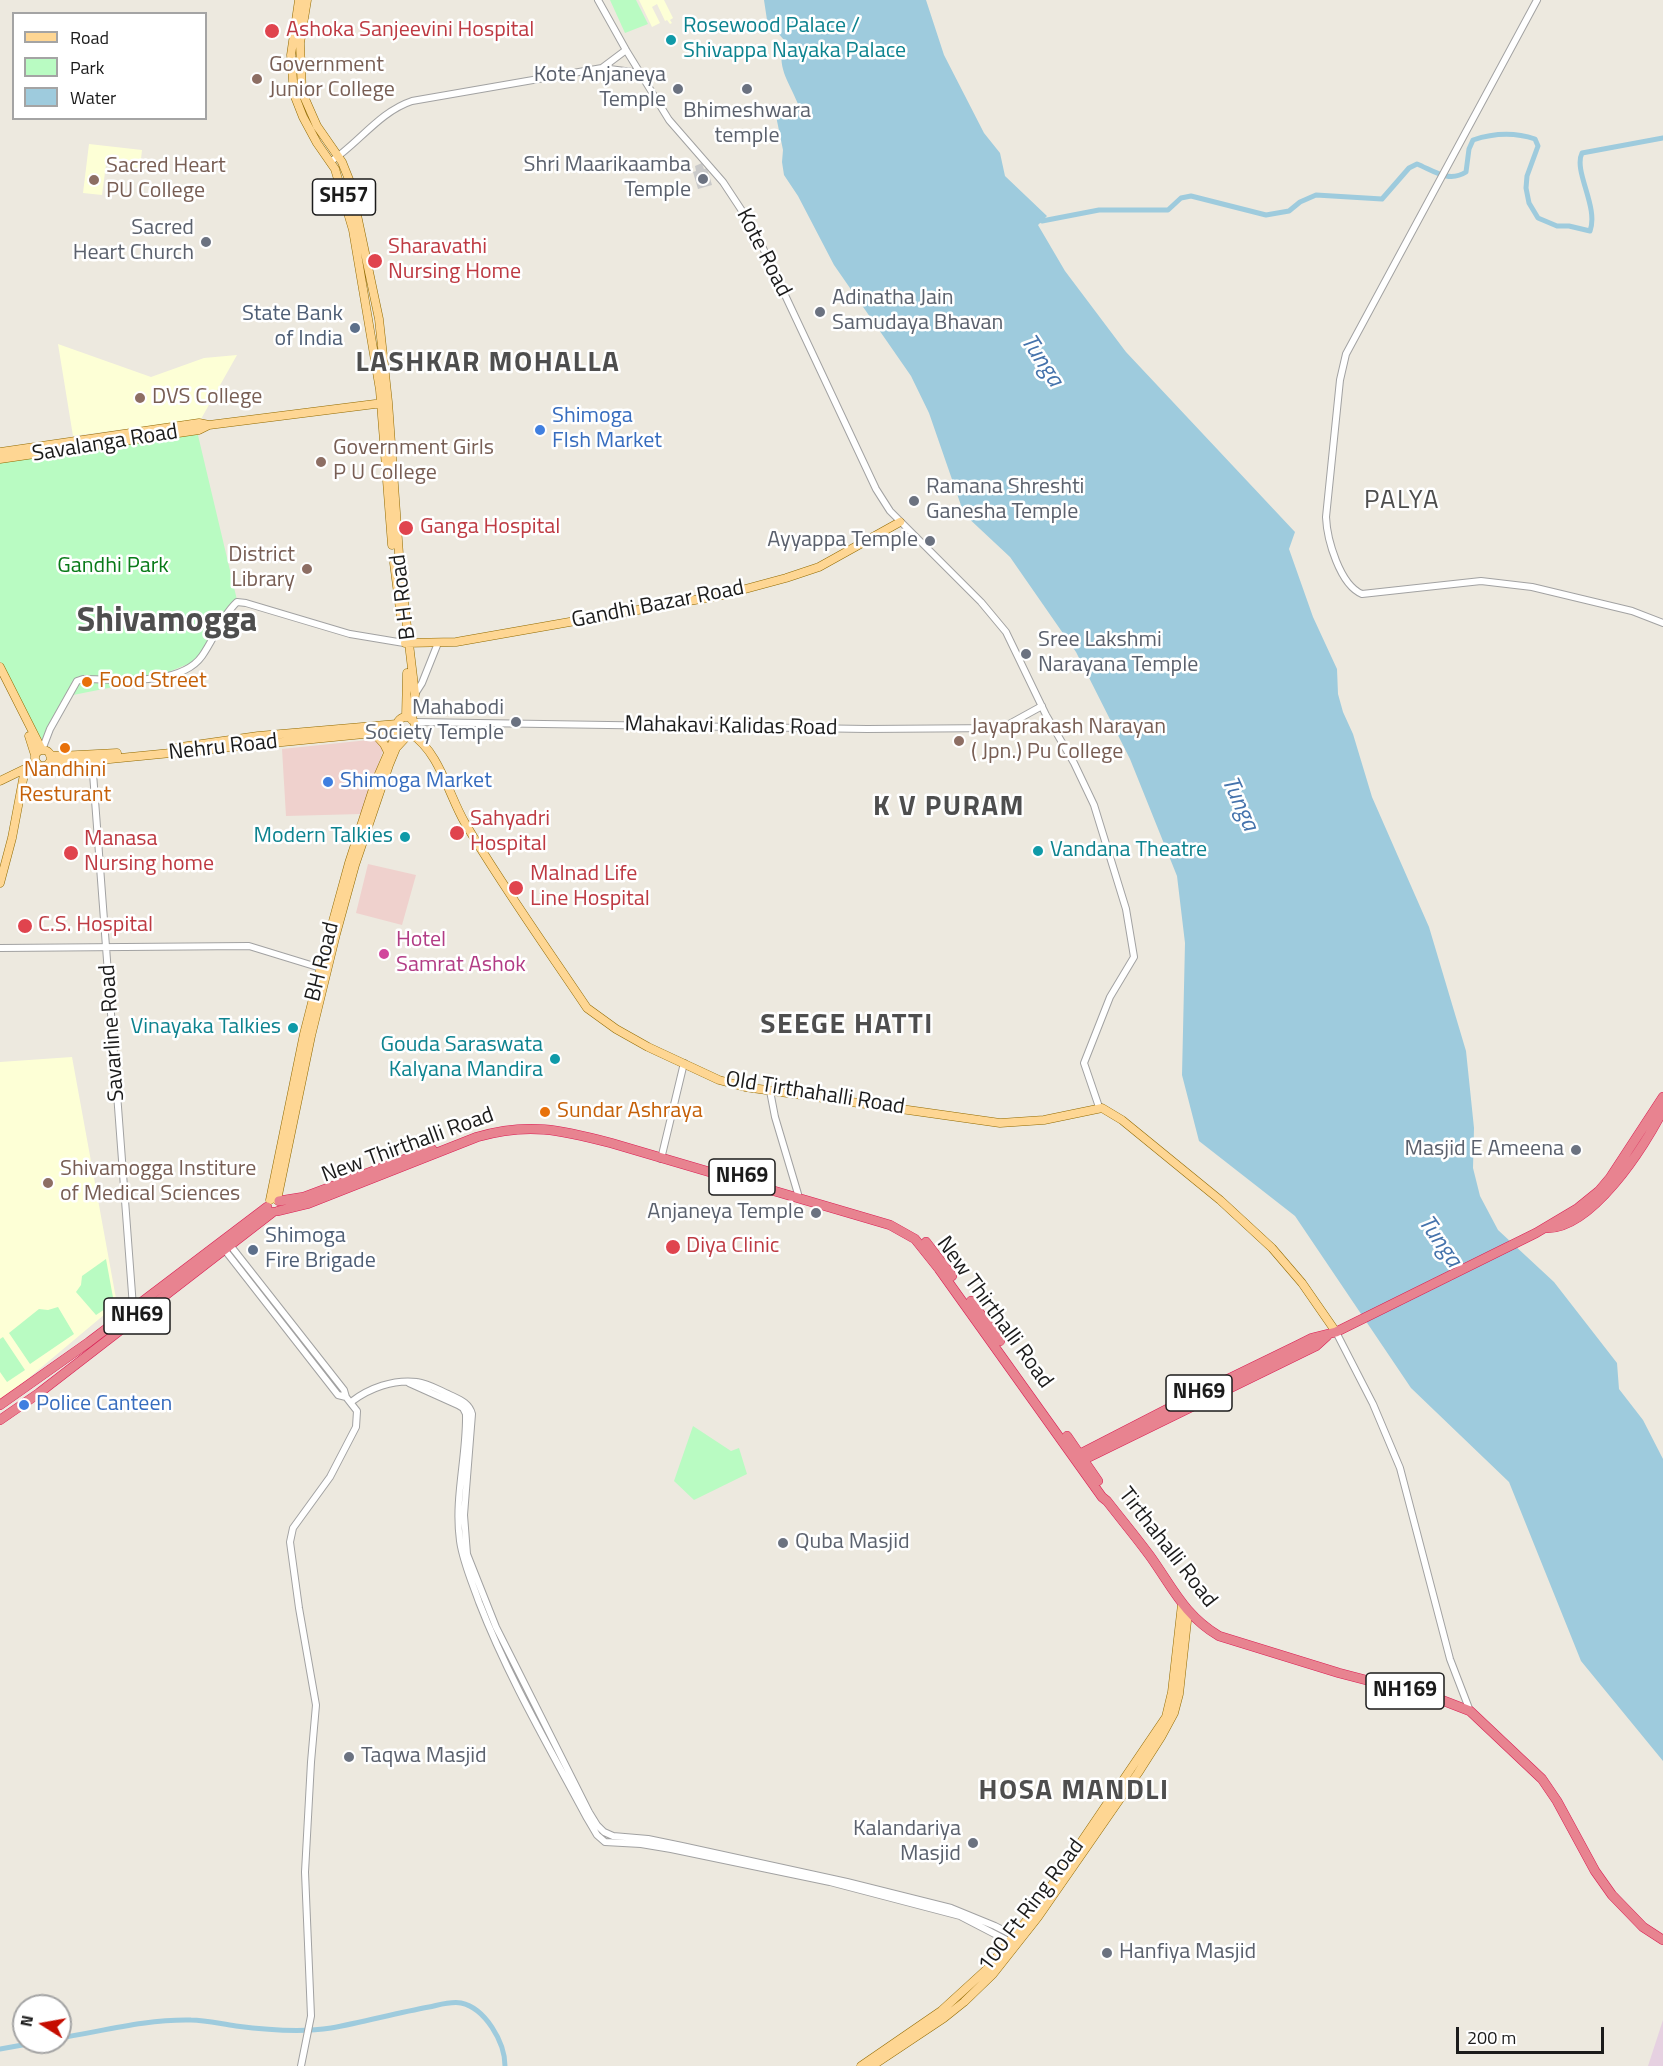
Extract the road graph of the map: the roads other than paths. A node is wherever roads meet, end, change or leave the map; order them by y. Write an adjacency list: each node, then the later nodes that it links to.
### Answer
1 (299, 0): 9 (main road, SH57)
2 (307, 0): 8 (main road, SH57)
3 (598, 0): 5 (street, Kote Road)
4 (1537, 0): 15 (street)
5 (626, 50): 6 (street); 7 (street, Kote Road)
6 (602, 68): 7 (street); 8 (street)
7 (640, 73): 14 (street, Kote Road)
8 (338, 156): 9 (street); 10 (main road, SH57)
9 (330, 162): 10 (main road, SH57)
10 (385, 402): 11 (main road, Savalanga Road); 16 (main road)
11 (210, 425): 12 (main road, Savalanga Road); 13 (main road, Savalanga Road)
12 (0, 452)
13 (0, 459)
14 (900, 522): 17 (main road, Gandhi Bazar Road); 21 (street, Kote Road)
15 (1663, 622)
16 (406, 643): 17 (main road, Gandhi Bazar Road); 20 (main road, B H Road); 22 (main road); 27 (street)
17 (438, 643): 20 (street)
18 (0, 667): 27 (main road)
19 (0, 676): 27 (main road)
20 (415, 694): 22 (main road, B H Road)
21 (1042, 706): 22 (street, Mahakavi Kalidas Road); 39 (street, Kote Road)
22 (410, 720): 23 (main road); 25 (main road)
23 (397, 728): 24 (main road, Nehru Road); 25 (main road); 26 (main road, BH Road); 28 (main road, Nehru Road)
24 (374, 733): 26 (main road); 29 (main road, Nehru Road)
25 (409, 734): 35 (main road, BH Road); 36 (main road, Old Tirthahalli Road)
26 (388, 752): 35 (main road, BH Road)
27 (38, 756): 28 (main road); 28 (main road); 30 (main road)
28 (49, 759): 29 (main road, Nehru Road)
29 (92, 760): 33 (street, Savarline Road)
30 (25, 769): 31 (main road); 32 (main road)
31 (0, 781)
32 (0, 882)
33 (106, 947): 34 (street); 35 (street); 47 (street, Savarline Road)
34 (0, 948)
35 (324, 969): 43 (main road, BH Road)
36 (684, 1063): 37 (main road, Old Tirthahalli Road); 41 (street)
37 (770, 1091): 39 (main road, Old Tirthahalli Road); 42 (street)
38 (1663, 1097): 44 (highway, NH69)
39 (1099, 1107): 48 (main road)
40 (1663, 1110): 44 (highway, NH69)
41 (662, 1157): 42 (highway, NH69); 43 (highway, New Thirthalli Road / NH69); 43 (highway, New Thirthalli Road / NH69); 46 (highway, New Thirthalli Road / NH69)
42 (798, 1194): 46 (highway, NH69)
43 (274, 1205): 45 (highway, NH69); 47 (highway, NH69)
44 (1545, 1228): 48 (highway, NH69)
45 (227, 1247): 49 (street); 51 (highway, NH69)
46 (942, 1267): 52 (highway, NH69); 54 (highway, New Thirthalli Road / NH69)
47 (133, 1307): 50 (highway, NH69)
48 (1340, 1330): 53 (highway, NH69); 58 (street)
49 (348, 1399): 59 (street); 61 (street)
50 (0, 1405)
51 (0, 1420)
52 (1072, 1443): 53 (highway); 54 (highway, NH69)
53 (1097, 1449): 54 (highway, NH69); 55 (highway)
54 (1079, 1458): 55 (highway, NH169); 56 (highway, Tirthahalli Road / NH169)
55 (1095, 1475): 56 (highway, NH169)
56 (1107, 1501): 57 (highway, Tirthahalli Road / NH169)
57 (1185, 1608): 58 (highway, Tirthahalli Road / NH169); 59 (main road, 100 Ft Ring Road)
58 (1470, 1711): 60 (highway, Tirthahalli Road / NH169)
59 (1015, 1940): 62 (main road, 100 Ft Ring Road); 63 (main road, 100 Ft Ring Road)
60 (1663, 1940)
61 (301, 2066)
62 (861, 2066)
63 (872, 2066)

